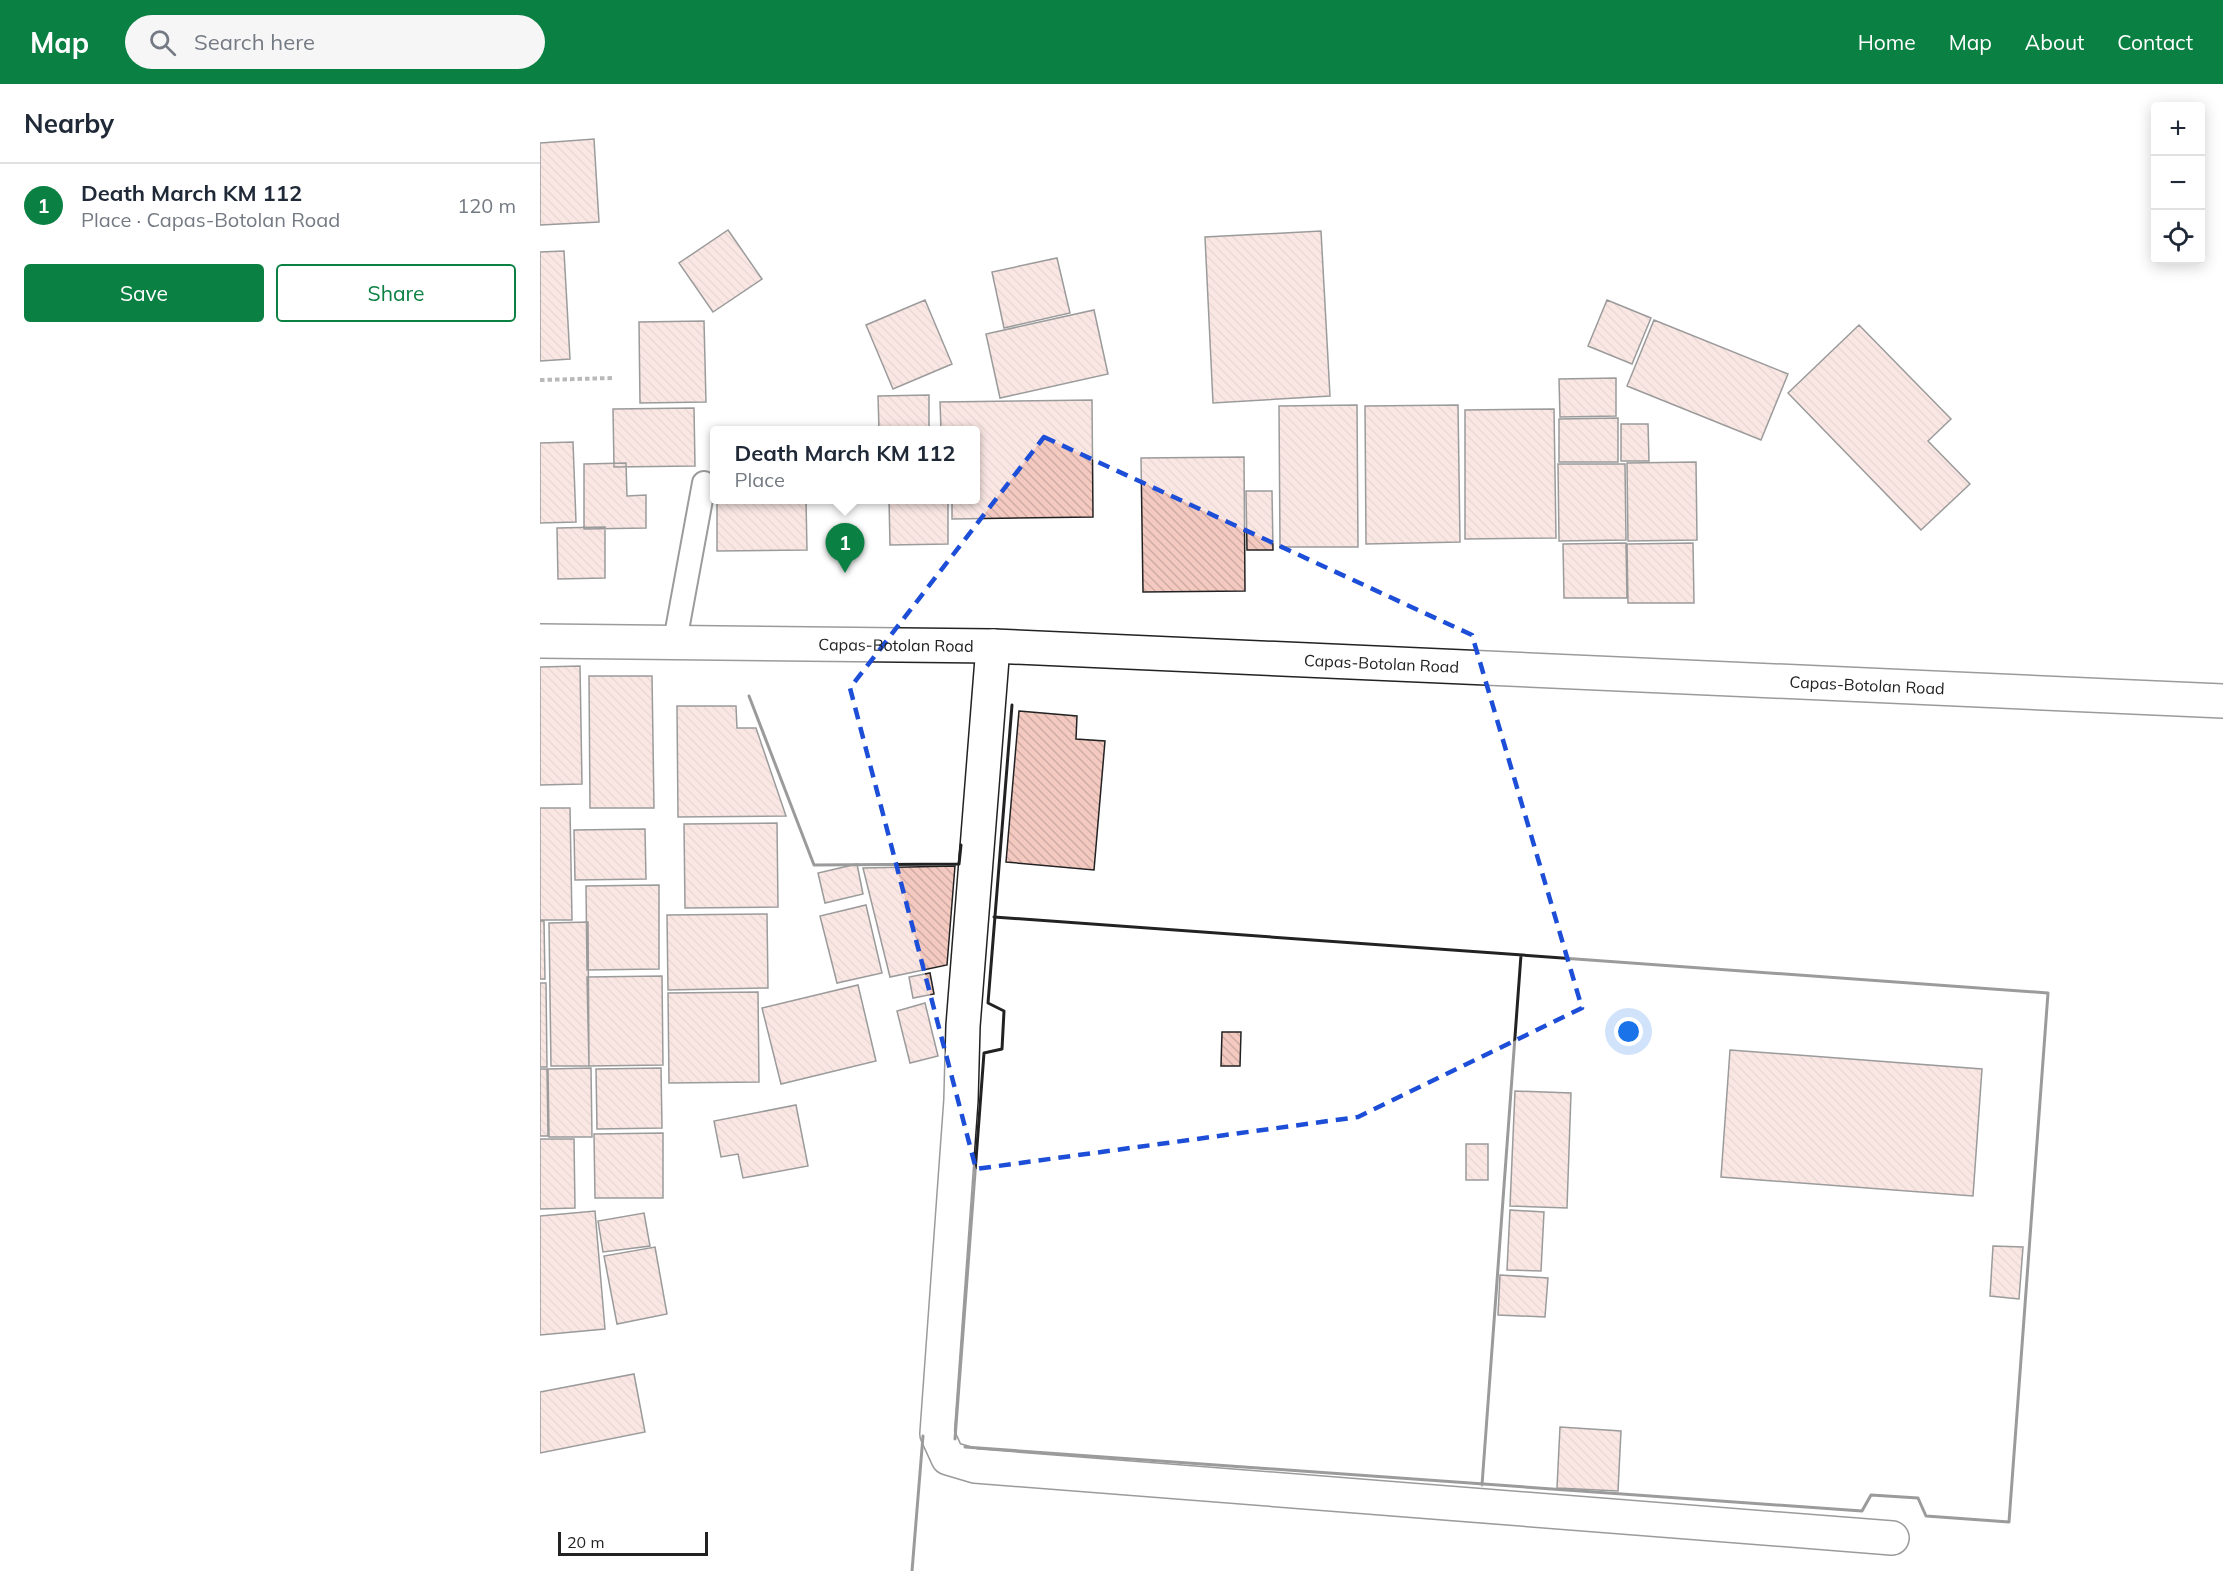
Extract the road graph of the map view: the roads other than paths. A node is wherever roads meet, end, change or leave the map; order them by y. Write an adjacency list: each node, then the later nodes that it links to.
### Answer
1 (704, 483): 3 (lane)
2 (540, 641): 3 (street, Capas-Botolan Road)
3 (675, 641): 4 (street, Capas-Botolan Road)
4 (993, 646): 5 (street, Capas-Botolan Road); 6 (street)
5 (2223, 701)
6 (1892, 1538)

